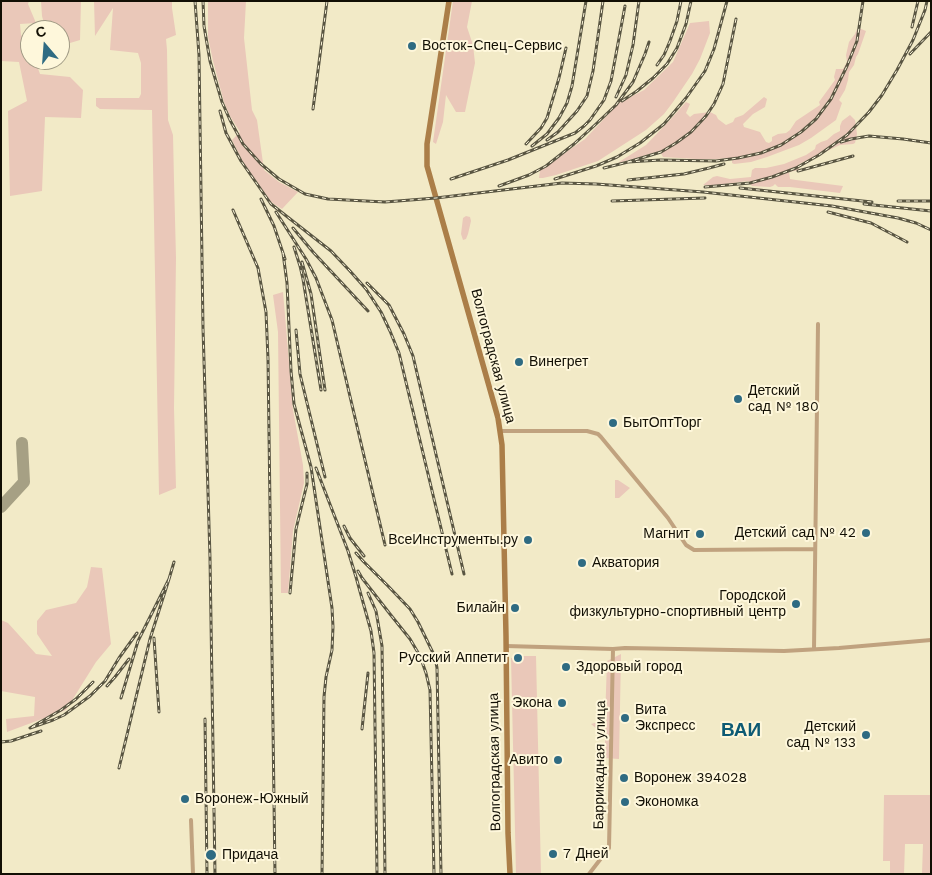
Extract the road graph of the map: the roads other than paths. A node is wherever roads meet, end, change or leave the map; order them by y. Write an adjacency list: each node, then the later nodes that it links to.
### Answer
1 (449, 1): 3 (main road, Волгоградская улица)
2 (818, 324): 4 (street)
3 (500, 431): 4 (street); 6 (main road, Волгоградская улица)
4 (815, 549): 7 (street)
5 (931, 640): 7 (street)
6 (506, 646): 8 (street); 11 (main road, Волгоградская улица)
7 (814, 649): 8 (street)
8 (614, 650): 12 (street, Баррикадная улица)
9 (191, 820): 10 (street)
10 (193, 874)
11 (510, 874)
12 (589, 874)

